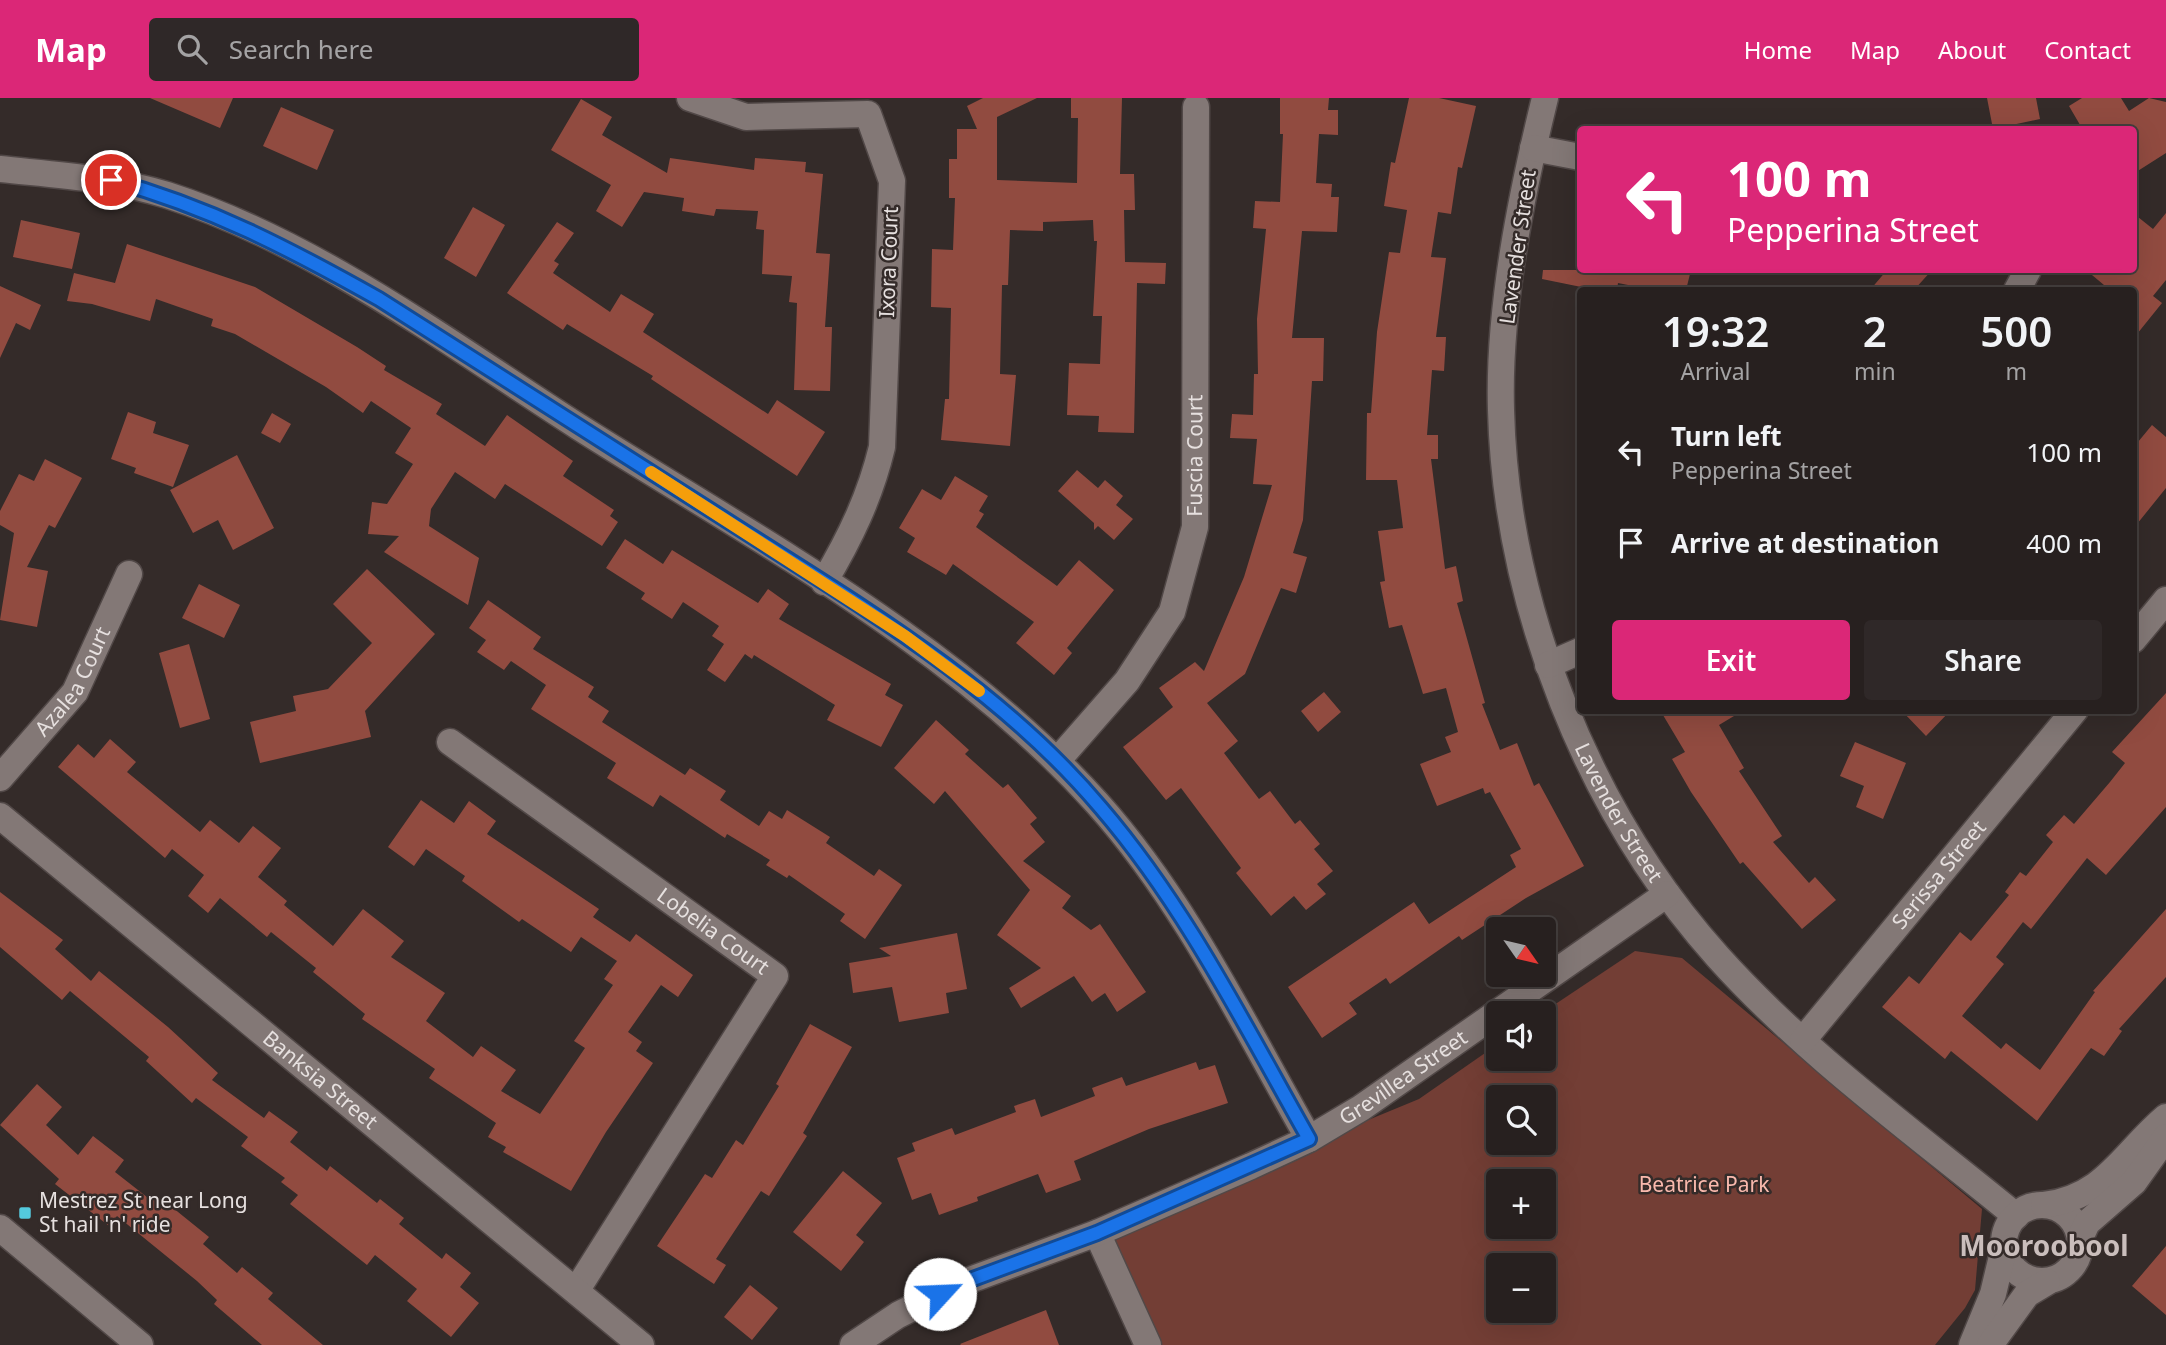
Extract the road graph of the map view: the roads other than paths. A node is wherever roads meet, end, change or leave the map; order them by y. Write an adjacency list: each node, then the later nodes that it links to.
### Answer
1 (690, 98): 8 (street, Ixora Court)
2 (1545, 98): 4 (street, Lavender Street)
3 (1196, 107): 15 (street, Fuscia Court)
4 (1533, 148): 5 (street); 12 (street, Lavender Street)
5 (1577, 156)
6 (0, 169): 8 (street)
7 (129, 574): 16 (street, Azalea Court)
8 (824, 582): 15 (street)
9 (2166, 600): 10 (street)
10 (2137, 635)
11 (1577, 652): 12 (street)
12 (1548, 665): 18 (street, Lavender Street)
13 (2072, 714): 19 (street, Serissa Street)
14 (450, 743): 30 (street, Lobelia Court)
15 (1057, 761): 22 (street)
16 (0, 778)
17 (0, 816): 30 (street, Banksia Street)
18 (1667, 894): 19 (street, Lavender Street); 22 (street, Grevillea Street)
19 (1803, 1040): 24 (street, Lavender Street)
20 (2166, 1117): 23 (street)
21 (2166, 1137): 27 (street)
22 (1309, 1139): 26 (street, Grevillea Street)
23 (2044, 1205): 24 (street); 27 (street)
24 (2016, 1216): 28 (street)
25 (0, 1228): 31 (street)
26 (1097, 1233): 33 (street, Grevillea Street); 34 (street)
27 (2080, 1238): 29 (street)
28 (2004, 1248): 29 (street); 35 (street)
29 (2047, 1282): 36 (street)
30 (576, 1291): 32 (street, Banksia Street)
31 (140, 1345)
32 (641, 1345)
33 (853, 1345)
34 (1148, 1345)
35 (1972, 1345)
36 (1990, 1345)

